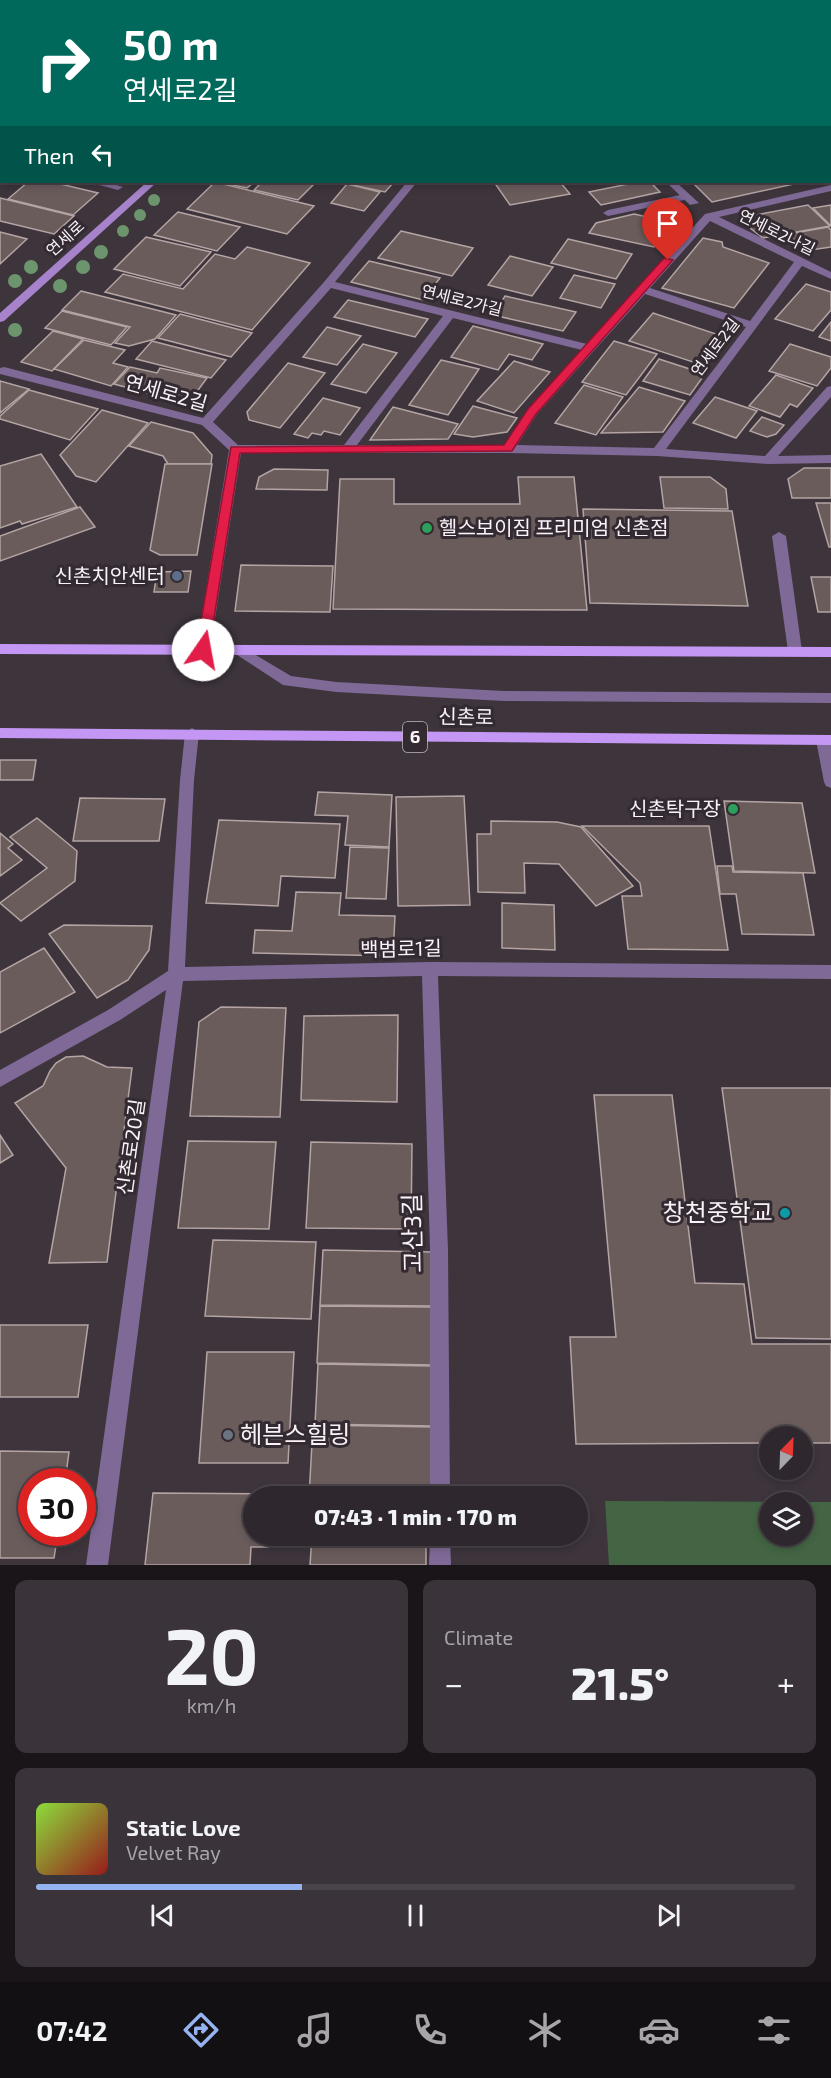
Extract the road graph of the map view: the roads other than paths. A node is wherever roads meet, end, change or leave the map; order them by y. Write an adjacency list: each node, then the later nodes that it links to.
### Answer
1 (98, 183): 5 (street)
2 (151, 183): 14 (street, 연세로)
3 (411, 183): 11 (street)
4 (672, 183): 7 (street)
5 (118, 187)
6 (831, 188): 8 (street, 연세로2나길)
7 (608, 213)
8 (709, 216): 9 (street, 연세로2나길); 12 (street, 연세로2나길)
9 (800, 262): 10 (street, 연세로2나길); 15 (street, 연세로2길)
10 (831, 276)
11 (328, 284): 13 (street, 연세로2가길); 19 (street)
12 (641, 290): 15 (street); 16 (street, 연세로2나길)
13 (450, 314): 16 (street, 연세로2가길); 20 (street)
14 (0, 319)
15 (752, 325): 23 (street, 연세로2길)
16 (589, 348): 22 (street, 연세로2나길)
17 (4, 371): 19 (street, 연세로2길)
18 (831, 390): 25 (street)
19 (206, 422): 21 (street, 연세로2길)
20 (348, 448): 21 (street); 22 (street)
21 (235, 449): 28 (street)
22 (508, 449): 23 (street)
23 (657, 452): 25 (street)
24 (831, 459): 25 (street)
25 (768, 460)
26 (779, 536): 30 (street)
27 (1, 649): 28 (main road)
28 (203, 650): 29 (main road)
29 (239, 650): 30 (main road); 32 (street)
30 (795, 651): 31 (main road)
31 (831, 652)
32 (831, 698)
33 (0, 733): 34 (main road, 신촌로 / 6)
34 (192, 734): 35 (main road, 신촌로 / 6); 39 (street, 신촌로20길)
35 (827, 740): 36 (street, 신촌로)
36 (831, 782)
37 (430, 969): 38 (street, 백범로1길); 39 (street, 백범로1길); 41 (street, 고산3길)
38 (831, 972)
39 (176, 974): 40 (street); 43 (street, 신촌로20길)
40 (0, 1079)
41 (440, 1486)
42 (440, 1546): 44 (street)
43 (98, 1565)
44 (440, 1565)

